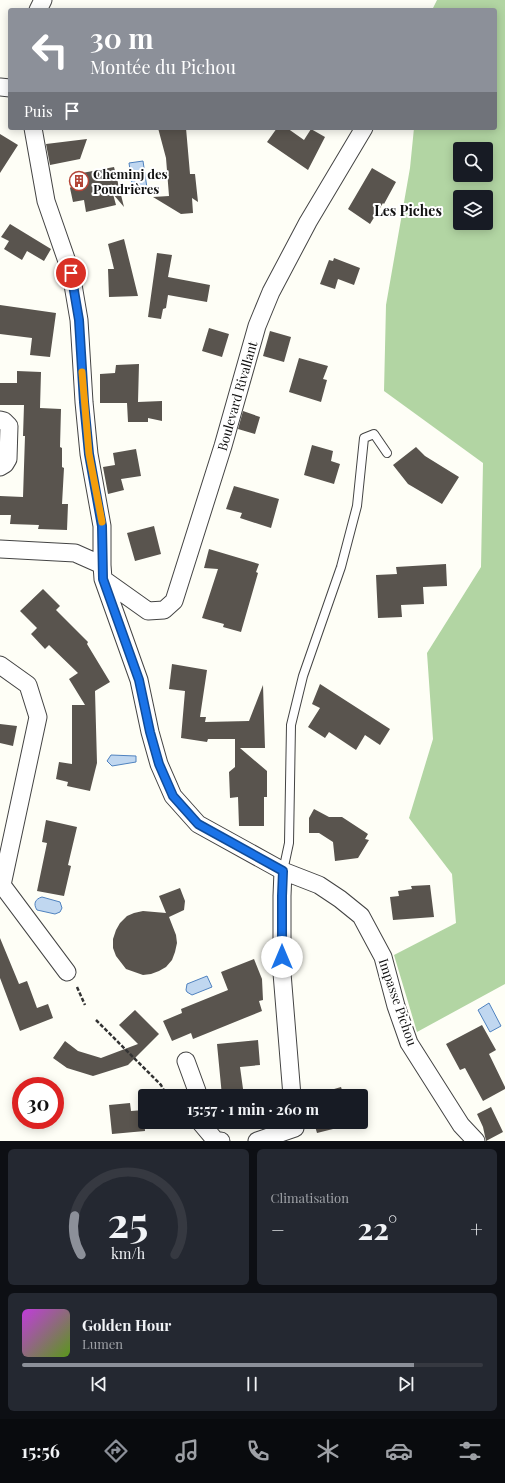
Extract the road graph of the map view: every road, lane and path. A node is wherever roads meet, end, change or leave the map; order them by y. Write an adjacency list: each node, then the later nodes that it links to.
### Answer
1 (33, 130): 7 (street, Impasse Pichou)
2 (363, 130): 7 (street, Boulevard Rivallant)
3 (0, 420): 5 (street)
4 (387, 453): 9 (lane)
5 (0, 466)
6 (0, 549): 7 (street, Boulevard Rivallant)
7 (103, 572): 9 (street, Impasse Pichou)
8 (0, 665): 10 (street)
9 (283, 871): 15 (street); 20 (street, Impasse Pichou)
10 (67, 972)
11 (96, 1020): 13 (path)
12 (186, 1061): 14 (street)
13 (163, 1089)
14 (196, 1089)
15 (291, 1089)
16 (206, 1129): 18 (street)
17 (295, 1130): 19 (street)
18 (221, 1141)
19 (257, 1141)
20 (476, 1141)

